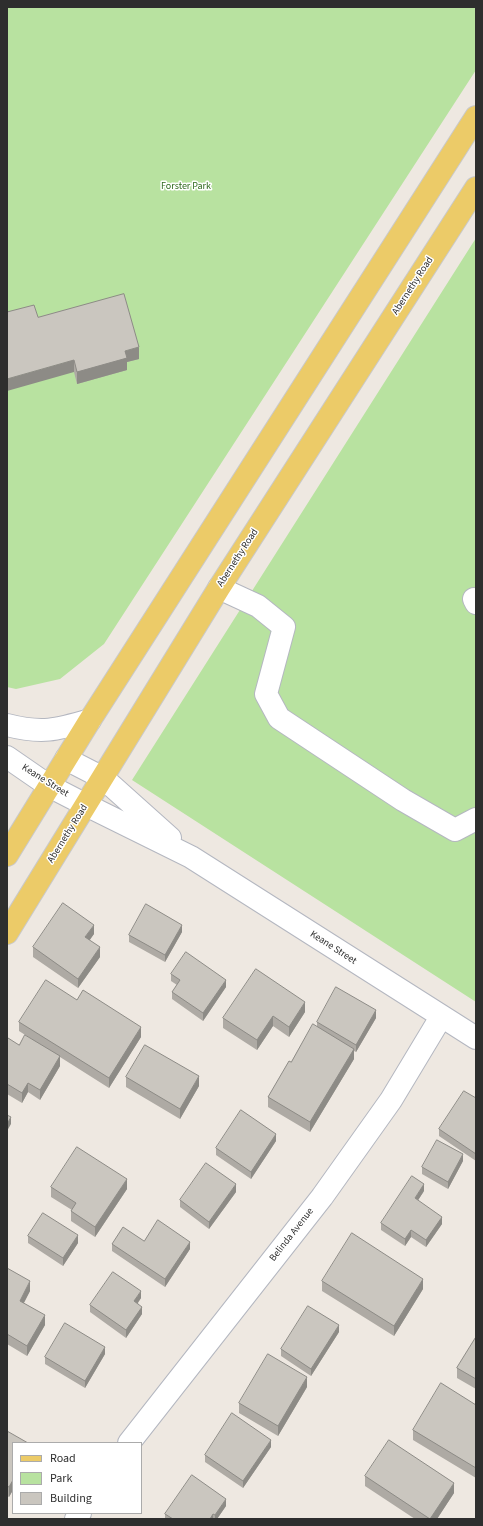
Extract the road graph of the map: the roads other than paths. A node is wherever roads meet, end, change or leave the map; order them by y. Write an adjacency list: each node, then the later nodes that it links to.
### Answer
1 (476, 117): 4 (main road)
2 (476, 188): 3 (main road, Abernethy Road)
3 (219, 588): 8 (main road, Abernethy Road); 11 (street)
4 (90, 720): 5 (street); 7 (main road)
5 (7, 725)
6 (7, 757): 9 (street, Keane Street)
7 (66, 759): 8 (street, Keane Street); 9 (main road)
8 (103, 778): 10 (main road, Abernethy Road); 13 (street, Keane Street)
9 (50, 786): 10 (street, Keane Street); 12 (main road)
10 (86, 805): 13 (street, Keane Street); 14 (main road, Abernethy Road)
11 (476, 819)
12 (7, 854)
13 (191, 857): 15 (street, Keane Street)
14 (7, 933)
15 (441, 1017): 16 (street, Keane Street); 17 (street, Belinda Avenue)
16 (476, 1038)
17 (130, 1442)

